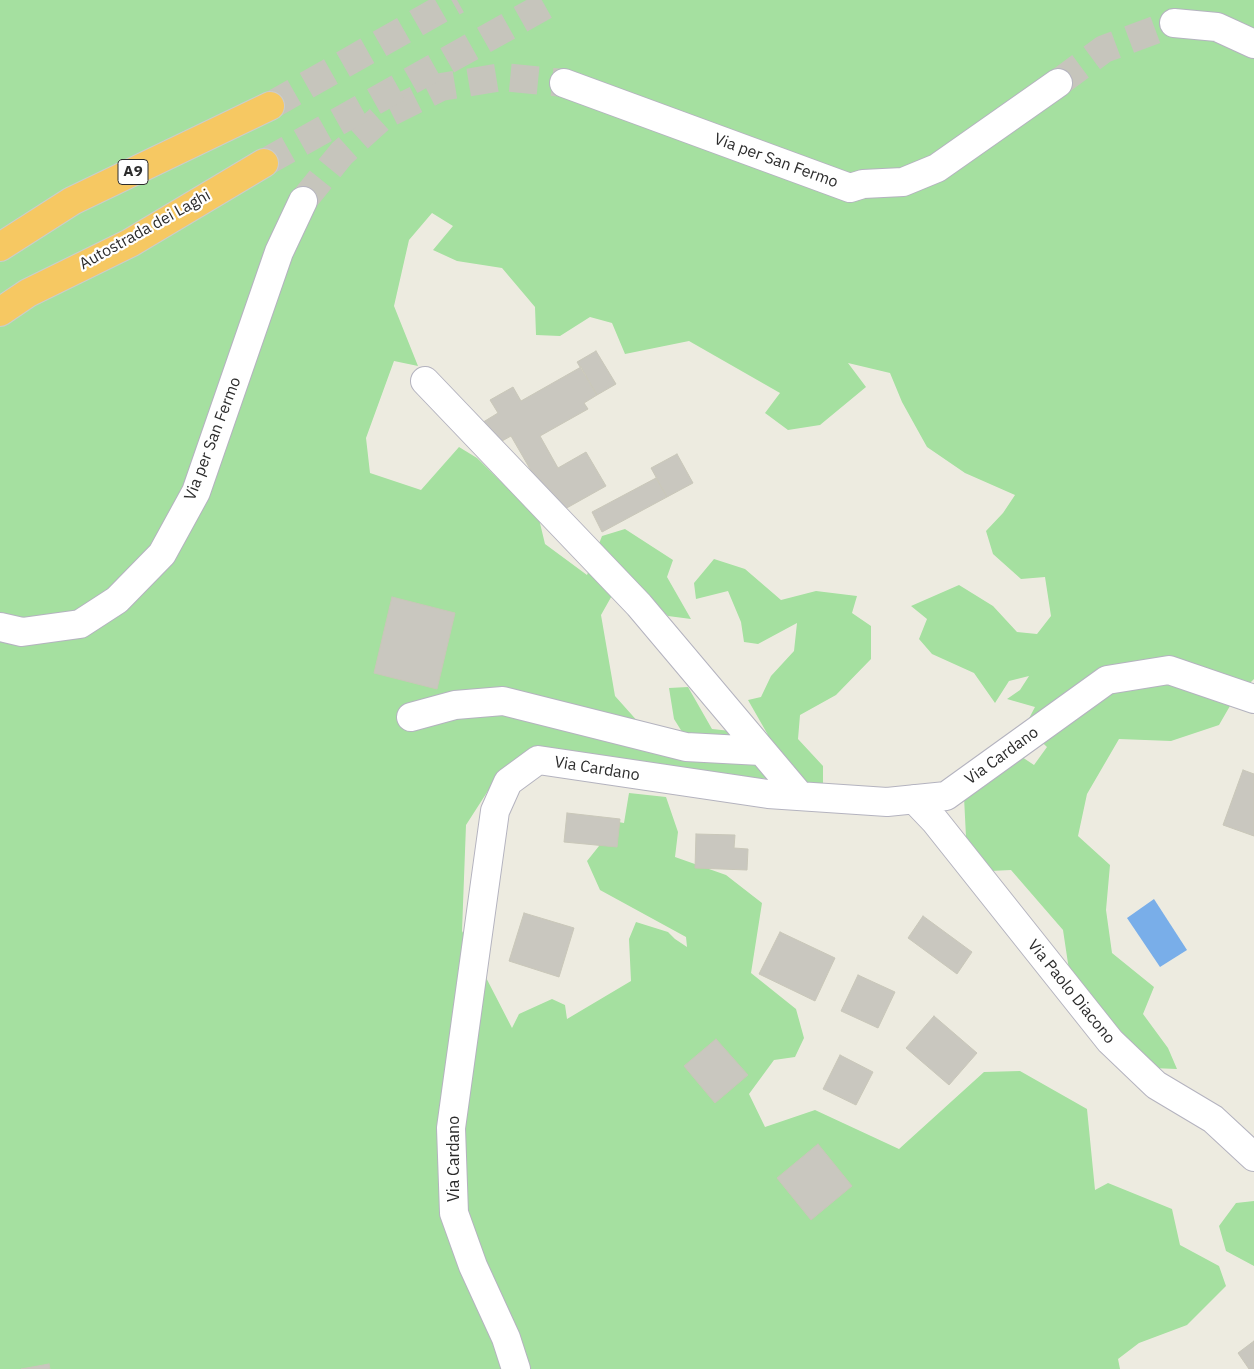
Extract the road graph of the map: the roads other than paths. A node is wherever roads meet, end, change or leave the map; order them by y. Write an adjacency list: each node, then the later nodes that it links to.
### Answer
1 (1174, 23): 2 (street)
2 (1254, 44)
3 (564, 83): 4 (street, Via per San Fermo)
4 (1058, 83)
5 (270, 106): 8 (highway, A9)
6 (264, 163): 9 (highway, Autostrada dei Laghi)
7 (303, 201): 11 (street, Via per San Fermo)
8 (0, 247)
9 (0, 312)
10 (425, 381): 14 (street)
11 (0, 627)
12 (1254, 698): 16 (street, Via Cardano)
13 (410, 717): 14 (street)
14 (761, 751): 15 (street)
15 (800, 796): 16 (street, Via Cardano); 18 (street, Via Cardano)
16 (914, 799): 17 (street, Via Paolo Diacono)
17 (1254, 1157)
18 (516, 1369)

